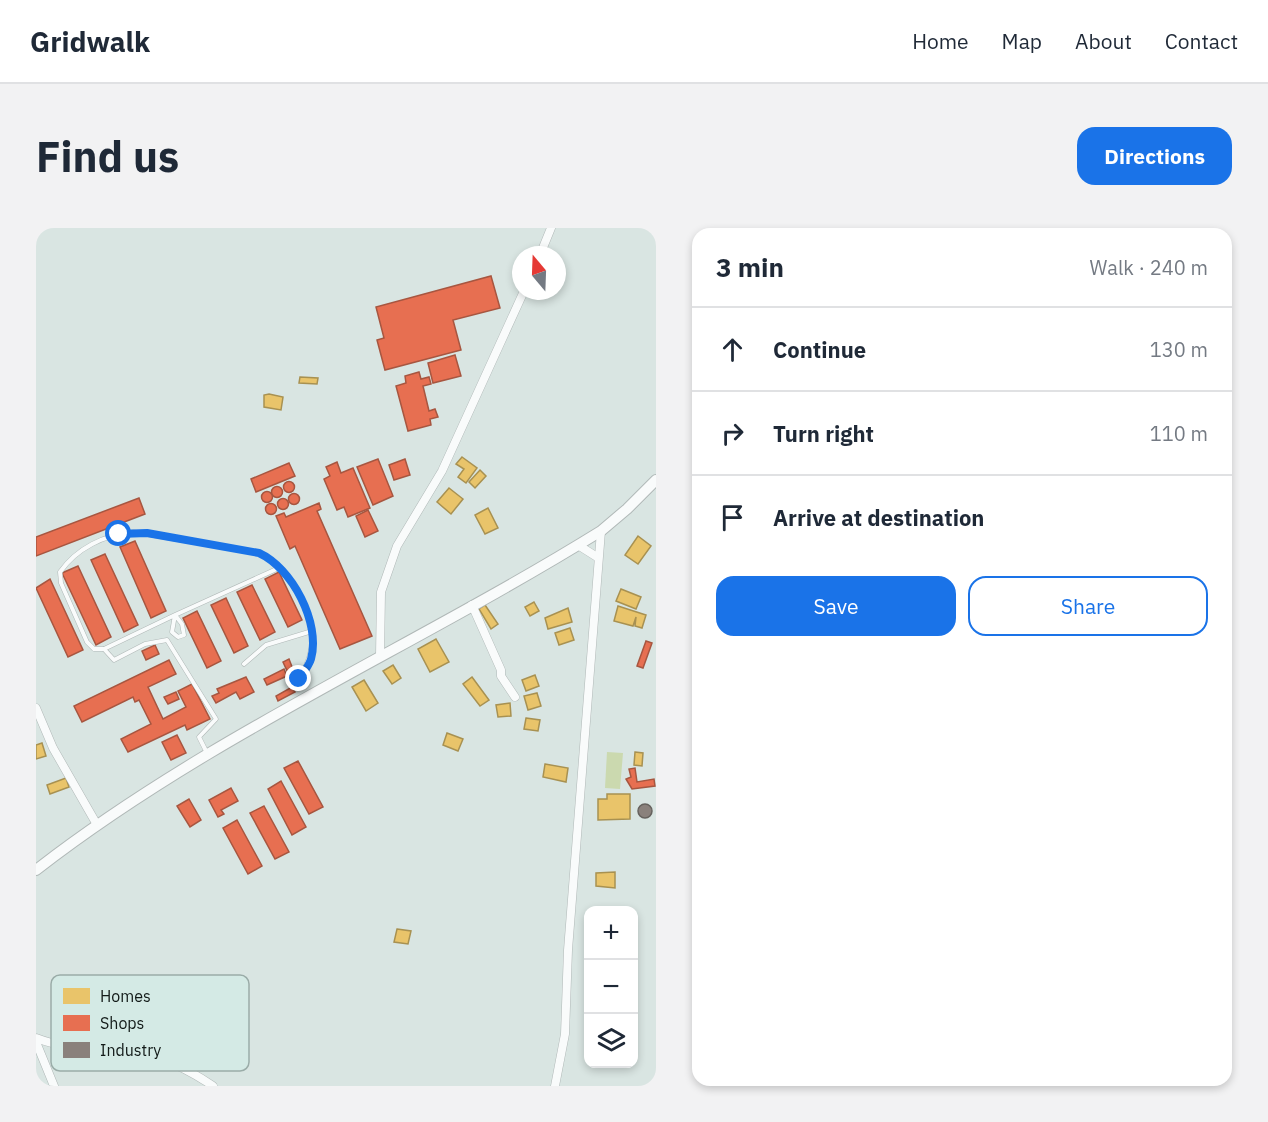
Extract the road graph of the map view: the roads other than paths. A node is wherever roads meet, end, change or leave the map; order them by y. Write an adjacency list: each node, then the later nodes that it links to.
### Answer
1 (551, 228): 2 (street)
2 (544, 246)
3 (520, 300): 13 (street)
4 (656, 480): 5 (main road)
5 (600, 531): 6 (main road); 7 (street)
6 (578, 545): 7 (street); 9 (main road)
7 (597, 557): 26 (street)
8 (281, 567): 10 (lane); 11 (lane); 12 (lane)
9 (472, 605): 13 (main road); 16 (street)
10 (175, 615): 10 (lane); 12 (lane)
11 (312, 631): 14 (lane); 15 (lane)
12 (104, 649): 18 (lane)
13 (380, 656): 18 (main road)
14 (244, 664)
15 (299, 679)
16 (515, 697)
17 (36, 708): 19 (street)
18 (208, 754): 19 (main road)
19 (96, 823): 20 (main road)
20 (36, 870)
21 (36, 1040): 22 (street); 24 (street)
22 (51, 1044)
23 (189, 1071): 25 (street)
24 (54, 1086)
25 (213, 1086)
26 (555, 1086)

